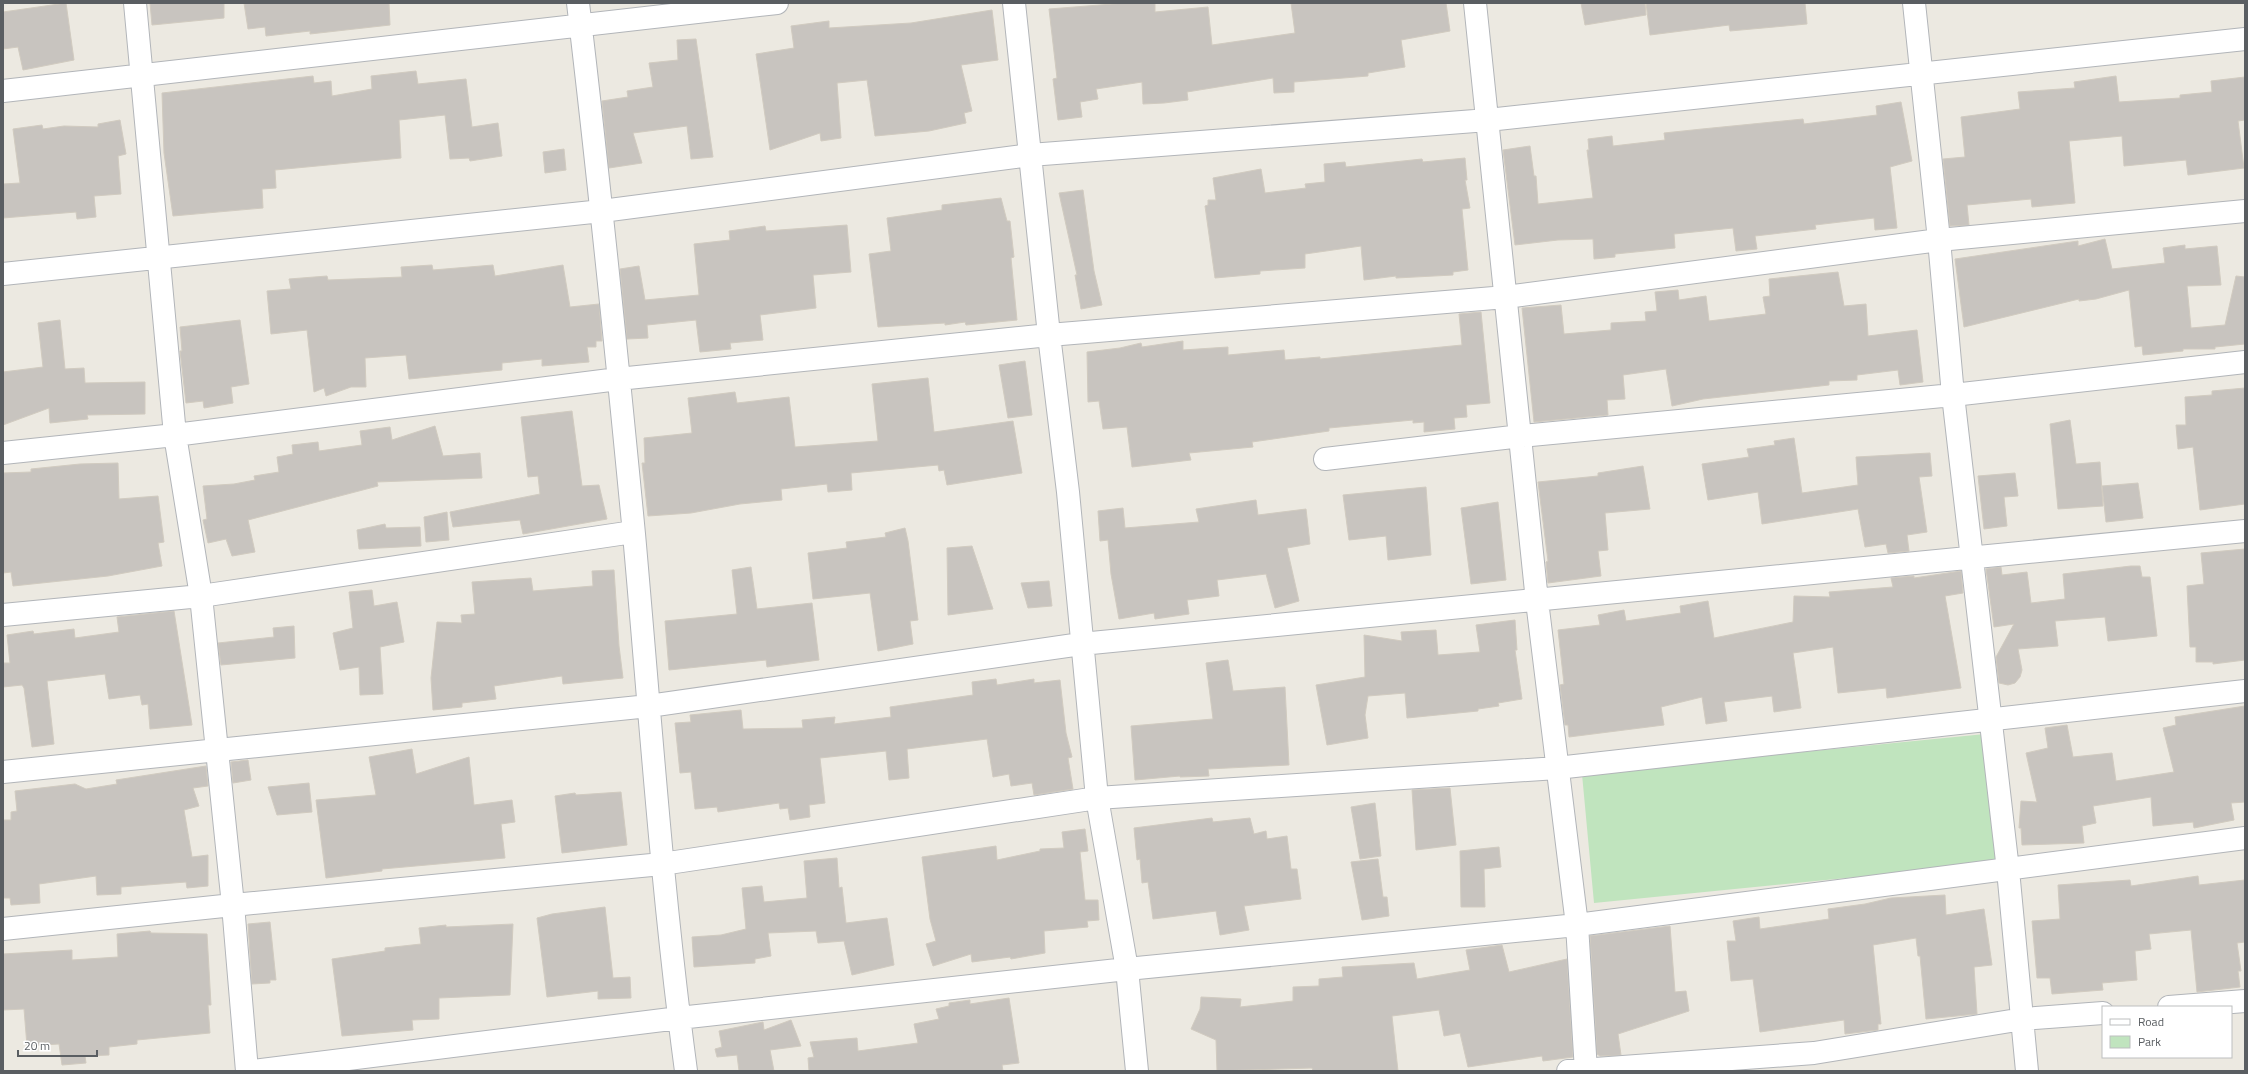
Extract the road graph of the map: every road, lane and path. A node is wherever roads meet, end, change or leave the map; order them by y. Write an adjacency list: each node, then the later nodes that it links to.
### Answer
1 (135, 3): 9 (street)
2 (578, 3): 7 (street)
3 (777, 3): 7 (street)
4 (1014, 3): 13 (street)
5 (1475, 3): 12 (street)
6 (1914, 3): 10 (street)
7 (580, 26): 9 (street); 14 (street)
8 (2245, 39): 10 (street)
9 (142, 74): 11 (street); 17 (street)
10 (1922, 74): 12 (street); 16 (street)
11 (3, 91)
12 (1488, 120): 13 (street); 19 (street)
13 (1030, 155): 14 (street); 20 (street)
14 (602, 211): 17 (street); 22 (street)
15 (2245, 211): 16 (street)
16 (1939, 240): 19 (street); 23 (street)
17 (159, 257): 18 (street); 24 (street)
18 (3, 274)
19 (1506, 297): 20 (street); 25 (street)
20 (1049, 335): 22 (street); 34 (street)
21 (2245, 362): 23 (street)
22 (618, 379): 24 (street); 29 (street)
23 (1952, 395): 25 (street); 30 (street)
24 (175, 435): 26 (street); 31 (street)
25 (1522, 436): 27 (street); 32 (street)
26 (3, 454)
27 (1325, 459)
28 (2245, 531): 30 (street)
29 (633, 532): 31 (street); 36 (street)
30 (1972, 558): 32 (street); 37 (street)
31 (200, 596): 33 (street); 38 (street)
32 (1537, 601): 34 (street); 39 (street)
33 (3, 615)
34 (1081, 644): 36 (street); 41 (street)
35 (2245, 691): 37 (street)
36 (649, 706): 38 (street); 43 (street)
37 (1991, 720): 39 (street); 44 (street)
38 (218, 750): 40 (street); 45 (street)
39 (1557, 768): 41 (street); 46 (street)
40 (3, 772)
41 (1097, 798): 43 (street); 48 (street)
42 (2245, 838): 44 (street)
43 (662, 864): 45 (street); 52 (street)
44 (2008, 870): 46 (street); 53 (street)
45 (234, 905): 47 (street); 55 (street)
46 (1577, 925): 48 (street); 54 (street)
47 (3, 929)
48 (1127, 970): 52 (street); 58 (street)
49 (2245, 1000): 50 (street)
50 (2180, 1006)
51 (2102, 1013): 53 (street)
52 (679, 1018): 56 (street); 57 (street)
53 (2023, 1019): 54 (street); 59 (street)
54 (1580, 1070)
55 (247, 1071)
56 (252, 1071)
57 (686, 1071)
58 (1137, 1071)
59 (2027, 1071)

